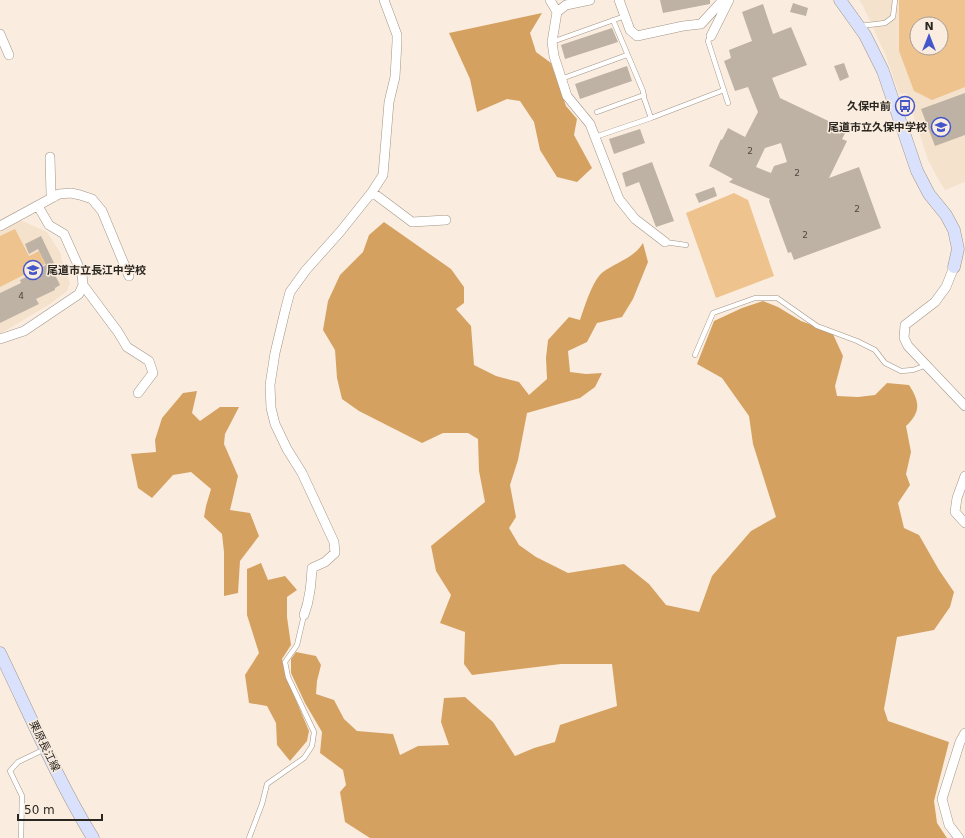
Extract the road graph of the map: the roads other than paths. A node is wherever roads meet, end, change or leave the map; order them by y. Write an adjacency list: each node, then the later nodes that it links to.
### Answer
1 (384, 0): 26 (street)
2 (550, 0): 9 (street)
3 (590, 0): 9 (street)
4 (619, 0): 10 (street)
5 (723, 0): 10 (street)
6 (729, 0): 14 (street)
7 (840, 0): 12 (street)
8 (895, 0): 12 (lane)
9 (557, 12): 15 (street)
10 (625, 16): 11 (lane)
11 (613, 20): 15 (lane); 17 (lane)
12 (859, 26): 33 (street)
13 (0, 34): 16 (street)
14 (711, 36): 19 (lane)
15 (552, 42): 18 (street)
16 (9, 55)
17 (627, 55): 18 (lane); 20 (lane)
18 (561, 79): 24 (street)
19 (724, 90): 21 (lane); 23 (lane)
20 (644, 95): 22 (lane); 23 (lane)
21 (728, 103)
22 (597, 112)
23 (651, 118): 24 (lane)
24 (596, 138): 31 (street)
25 (50, 158): 27 (street)
26 (372, 192): 29 (street); 43 (street)
27 (54, 197): 28 (street); 34 (street)
28 (38, 206): 30 (street); 35 (street)
29 (446, 220)
30 (0, 226)
31 (665, 242): 32 (lane)
32 (686, 245)
33 (954, 267): 38 (street)
34 (129, 276)
35 (83, 285): 36 (street); 39 (street)
36 (0, 339)
37 (695, 355): 38 (lane)
38 (926, 366): 40 (street)
39 (138, 393)
40 (965, 406)
41 (965, 476): 42 (street)
42 (965, 523)
43 (304, 615): 49 (lane)
44 (0, 653): 46 (street, 栗原長江線)
45 (965, 733): 50 (street)
46 (46, 748): 47 (lane); 48 (street, 栗原長江線)
47 (21, 838)
48 (94, 838)
49 (250, 838)
50 (959, 838)

